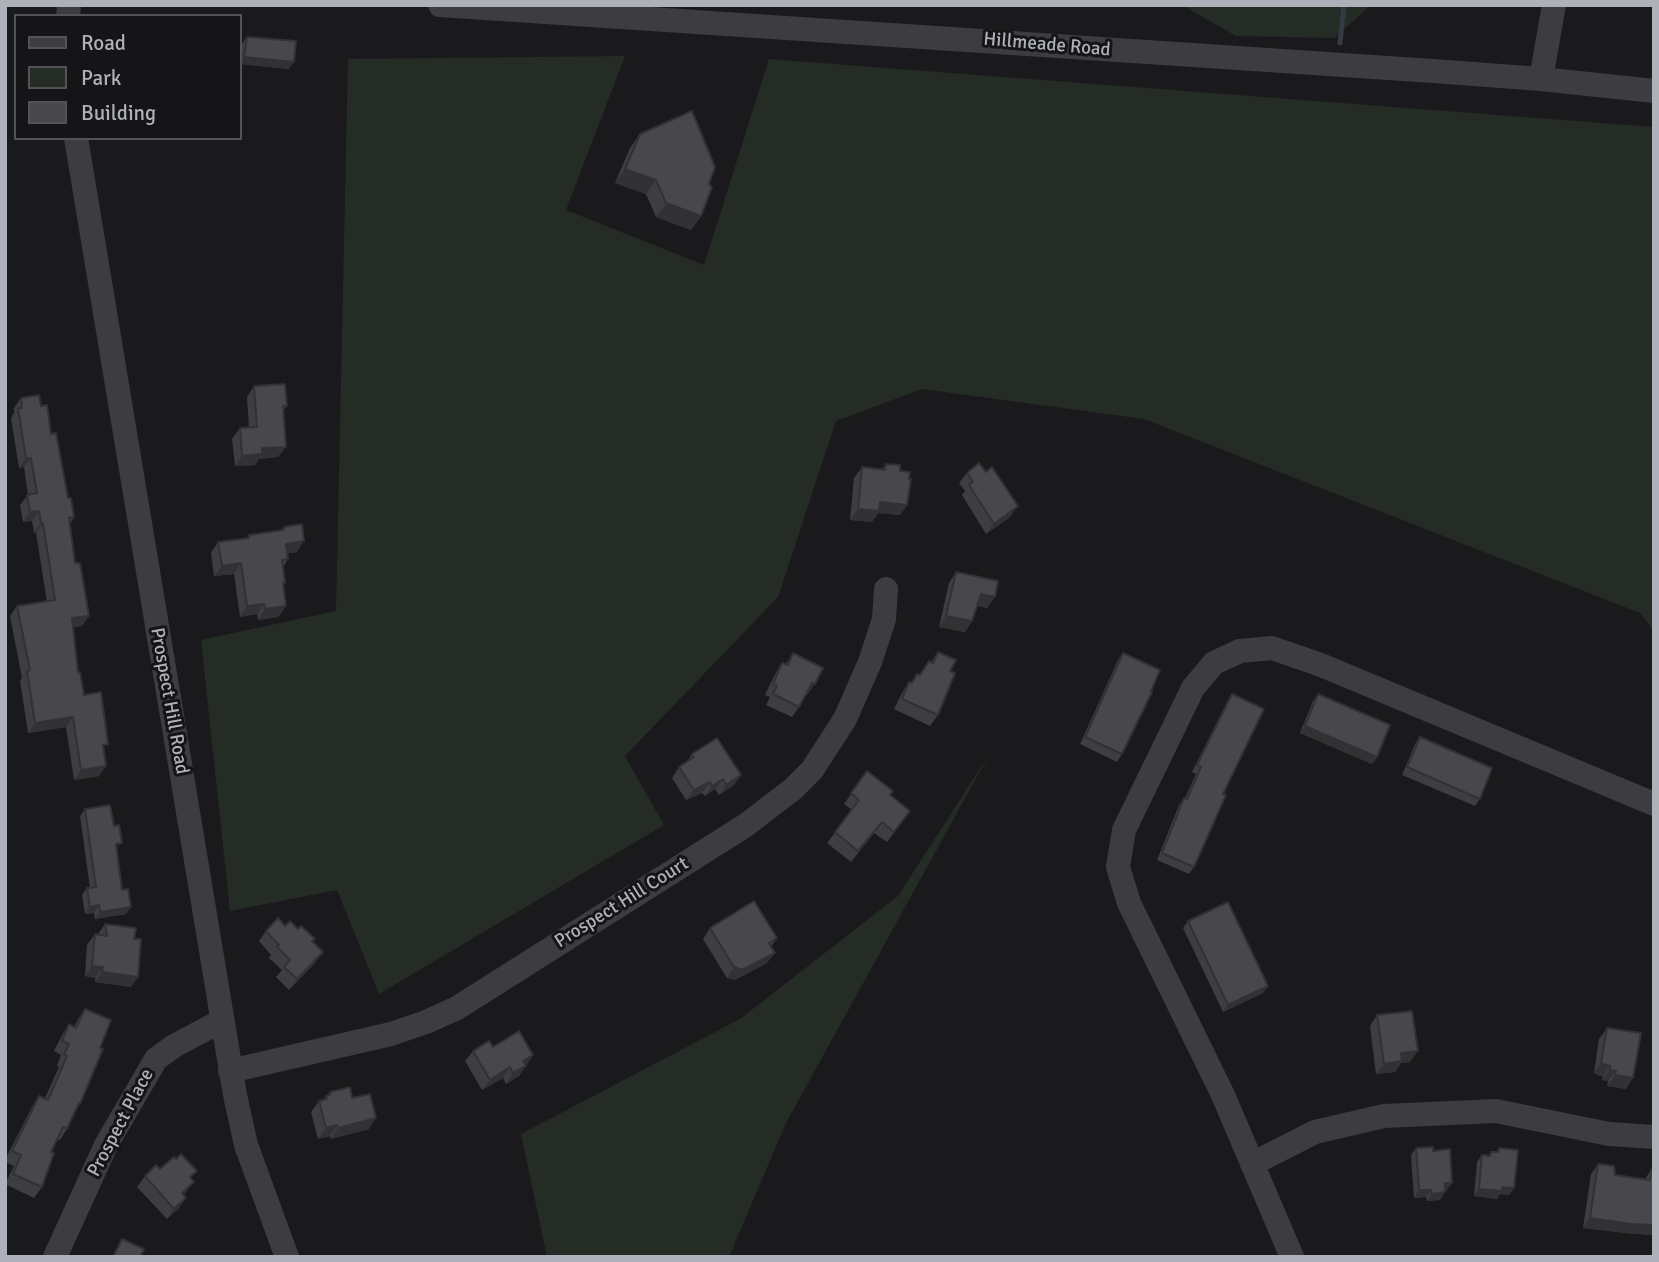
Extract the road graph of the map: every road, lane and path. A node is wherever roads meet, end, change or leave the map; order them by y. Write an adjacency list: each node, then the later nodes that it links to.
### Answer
1 (440, 5): 3 (street, Hillmeade Road)
2 (1554, 5): 4 (street)
3 (650, 13): 4 (street, Hillmeade Road)
4 (1541, 79): 5 (street, Hillmeade Road)
5 (1654, 91)
6 (76, 140): 9 (street, Prospect Hill Road)
7 (886, 589): 10 (street, Prospect Hill Court)
8 (1654, 803): 12 (street)
9 (221, 1021): 10 (street, Prospect Hill Road); 13 (street, Prospect Place)
10 (230, 1071): 14 (street, Prospect Hill Road)
11 (1654, 1137): 12 (street)
12 (1252, 1164): 15 (street)
13 (55, 1257)
14 (287, 1257)
15 (1292, 1257)

